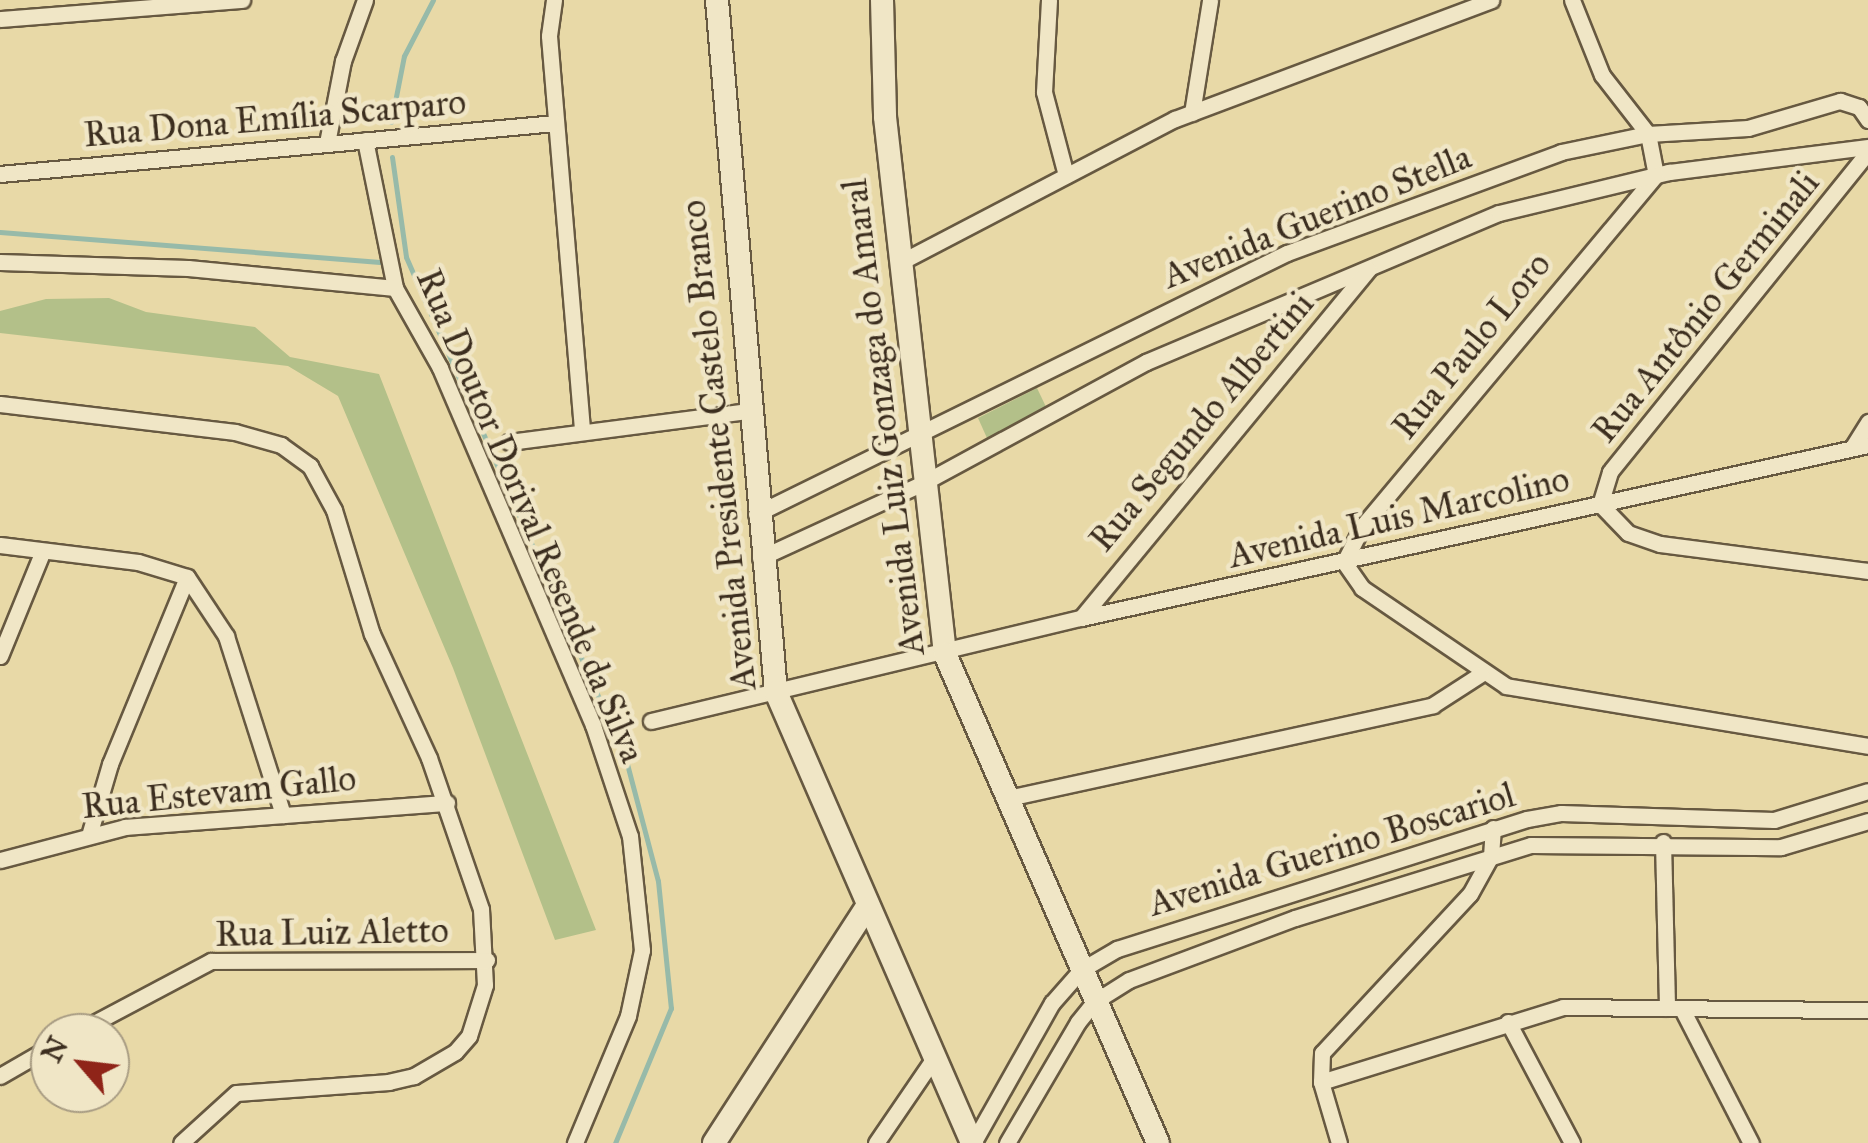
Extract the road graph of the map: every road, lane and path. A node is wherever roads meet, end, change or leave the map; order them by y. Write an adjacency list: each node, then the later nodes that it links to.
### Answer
1 (242, 0): 10 (street)
2 (366, 0): 16 (street)
3 (554, 0): 13 (street)
4 (717, 0): 26 (street, Avenida Presidente Castelo Branco)
5 (882, 0): 22 (street, Avenida Luiz Gonzaga do Amaral)
6 (1050, 0): 19 (street)
7 (1210, 0): 11 (street)
8 (1491, 0): 11 (street)
9 (1572, 0): 14 (street)
10 (0, 19)
11 (1192, 113): 19 (street)
12 (1868, 120): 14 (street, Avenida Guerino Stella)
13 (555, 124): 15 (street, Rua Dona Emília Scarparo); 28 (street)
14 (1648, 134): 20 (street); 29 (street, Avenida Guerino Stella)
15 (365, 140): 16 (street, Rua Dona Emília Scarparo); 24 (street, Rua Doutor Dorival Resende da Silva)
16 (327, 143): 18 (street, Rua Dona Emília Scarparo)
17 (1868, 150): 20 (street, Avenida Guerino Stella); 33 (street, Rua Antônio Germinali)
18 (0, 174)
19 (1066, 175): 22 (street)
20 (1656, 175): 23 (street, Avenida Guerino Stella); 38 (street, Rua Paulo Loro)
21 (0, 262): 24 (street)
22 (900, 262): 29 (street, Avenida Luiz Gonzaga do Amaral)
23 (1372, 266): 32 (street, Avenida Guerino Stella); 41 (street, Rua Segundo Albertini)
24 (395, 288): 71 (street, Rua Doutor Dorival Resende da Silva)
25 (0, 404): 50 (street)
26 (747, 411): 28 (street); 34 (street, Avenida Presidente Castelo Branco)
27 (1868, 422): 31 (street)
28 (582, 431): 30 (street)
29 (918, 438): 32 (street, Avenida Luiz Gonzaga do Amaral); 34 (street, Avenida Guerino Stella)
30 (509, 442)
31 (1860, 447): 33 (street, Avenida Luis Marcolino)
32 (923, 483): 37 (street, Avenida Guerino Stella); 42 (street, Avenida Luiz Gonzaga do Amaral)
33 (1600, 504): 38 (street, Avenida Luis Marcolino); 39 (street)
34 (756, 514): 37 (street, Avenida Presidente Castelo Branco)
35 (0, 545): 36 (street)
36 (42, 553): 40 (street); 43 (street)
37 (760, 558): 45 (street, Avenida Presidente Castelo Branco)
38 (1344, 562): 41 (street, Avenida Luis Marcolino); 44 (street)
39 (1868, 571)
40 (187, 577): 51 (street); 54 (street)
41 (1081, 618): 42 (street, Avenida Luis Marcolino)
42 (945, 654): 45 (street, Avenida Luis Marcolino); 49 (street, Avenida Luiz Gonzaga do Amaral)
43 (0, 656)
44 (1481, 674): 47 (street); 49 (street)
45 (776, 692): 46 (street, Avenida Luis Marcolino); 58 (street, Avenida Presidente Castelo Branco)
46 (651, 721)
47 (1868, 746)
48 (1868, 791): 53 (street, Avenida Guerino Boscariol)
49 (1008, 798): 60 (street, Avenida Luiz Gonzaga do Amaral)
50 (446, 803): 51 (street, Rua Estevam Gallo); 59 (street)
51 (283, 814): 54 (street, Rua Estevam Gallo)
52 (1868, 822): 55 (street, Avenida Guerino Boscariol)
53 (1493, 828): 56 (street); 60 (street, Avenida Guerino Boscariol)
54 (90, 832): 57 (street, Rua Estevam Gallo)
55 (1663, 842): 56 (street, Avenida Guerino Boscariol); 62 (street)
56 (1491, 856): 61 (street, Avenida Guerino Boscariol); 69 (street)
57 (0, 860)
58 (866, 908): 66 (street, Avenida Presidente Castelo Branco); 72 (street)
59 (488, 960): 64 (street, Rua Luiz Aletto); 70 (street)
60 (1081, 970): 61 (street, Avenida Luiz Gonzaga do Amaral); 74 (street, Avenida Guerino Boscariol)
61 (1094, 1002): 75 (street, Avenida Guerino Boscariol); 76 (street, Avenida Luiz Gonzaga do Amaral)
62 (1674, 1008): 63 (street); 65 (street); 79 (street)
63 (1868, 1010)
64 (113, 1013)
65 (1508, 1022): 69 (street); 78 (street)
66 (934, 1058): 73 (street); 74 (street, Avenida Presidente Castelo Branco)
67 (30, 1059): 68 (street)
68 (0, 1076)
69 (1321, 1082): 77 (street)
70 (181, 1143)
71 (575, 1143)
72 (714, 1143)
73 (876, 1143)
74 (972, 1143)
75 (1007, 1143)
76 (1158, 1143)
77 (1339, 1143)
78 (1572, 1143)
79 (1751, 1143)

